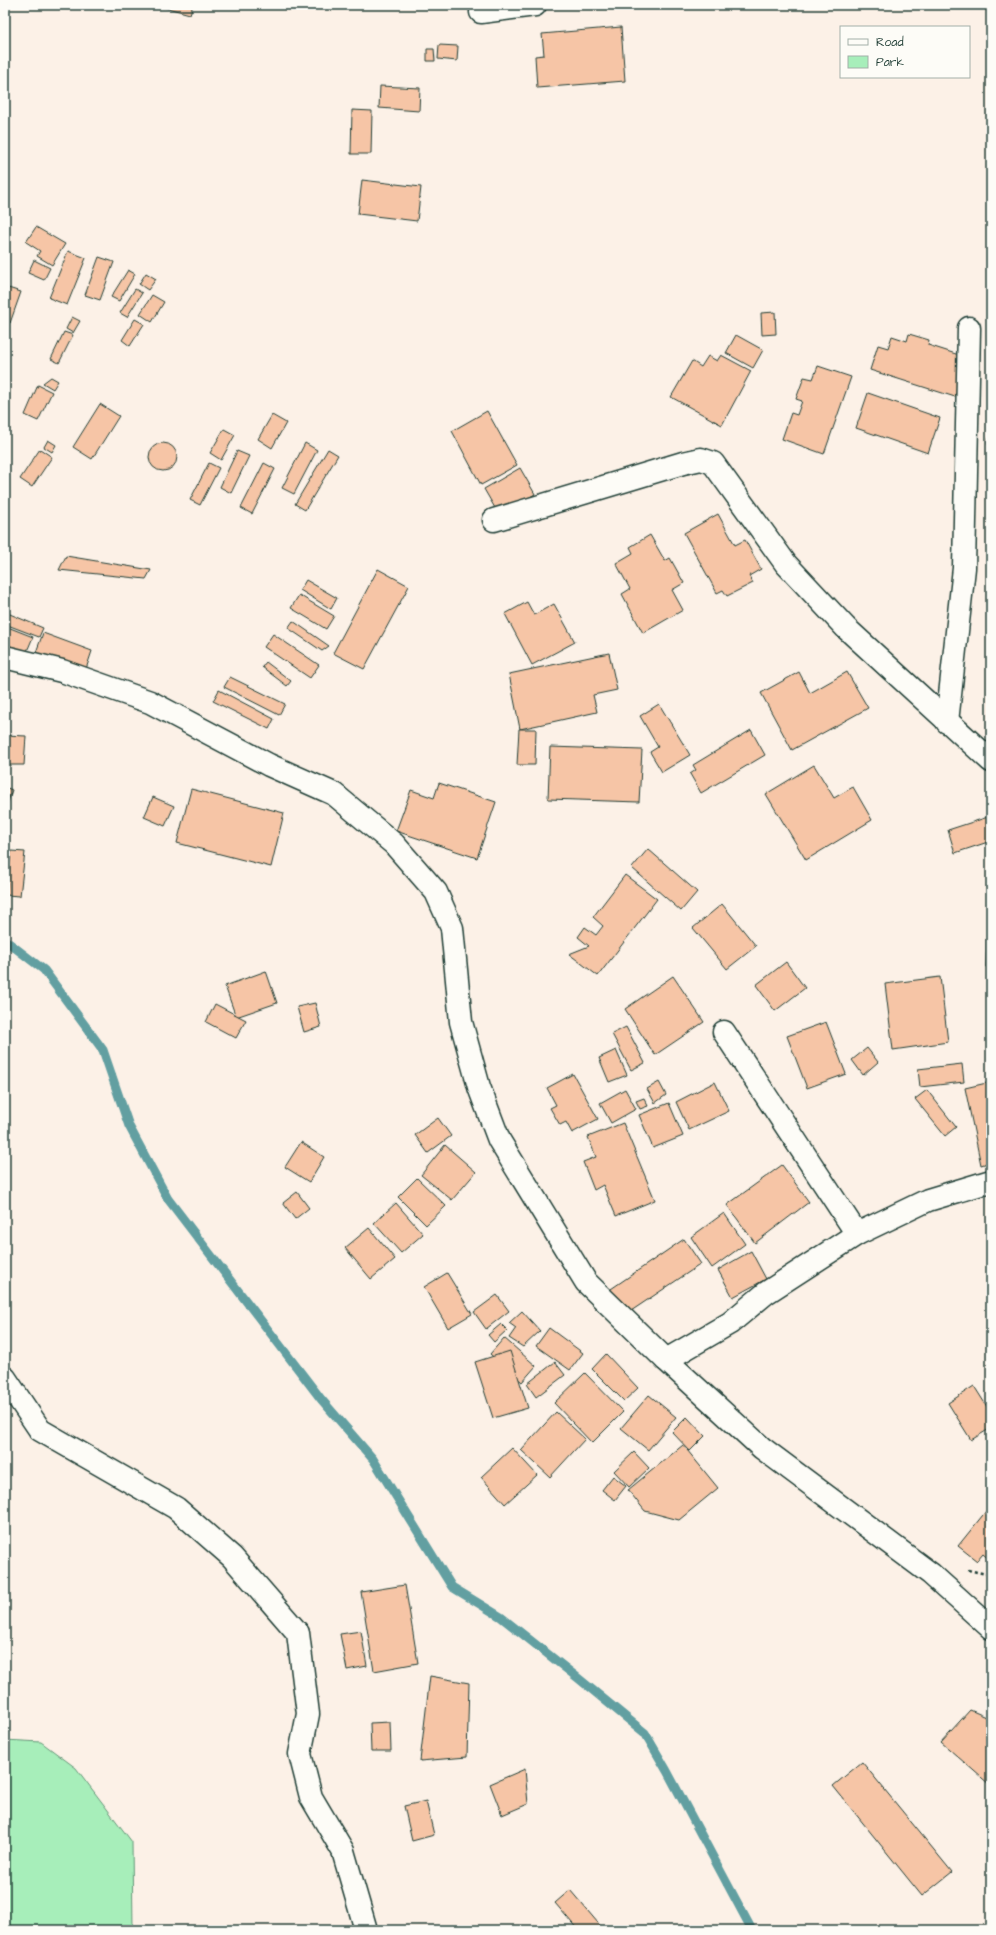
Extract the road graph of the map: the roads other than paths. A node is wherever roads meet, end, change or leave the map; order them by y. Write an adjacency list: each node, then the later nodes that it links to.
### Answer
1 (535, 5): 2 (street)
2 (481, 12)
3 (970, 328): 6 (street)
4 (494, 520): 6 (street)
5 (5, 657): 11 (street)
6 (947, 722): 7 (street)
7 (991, 761)
8 (724, 1032): 10 (street)
9 (991, 1181): 10 (street)
10 (857, 1234): 11 (street)
11 (666, 1360): 13 (street)
12 (5, 1378): 14 (street)
13 (991, 1628)
14 (366, 1930)

